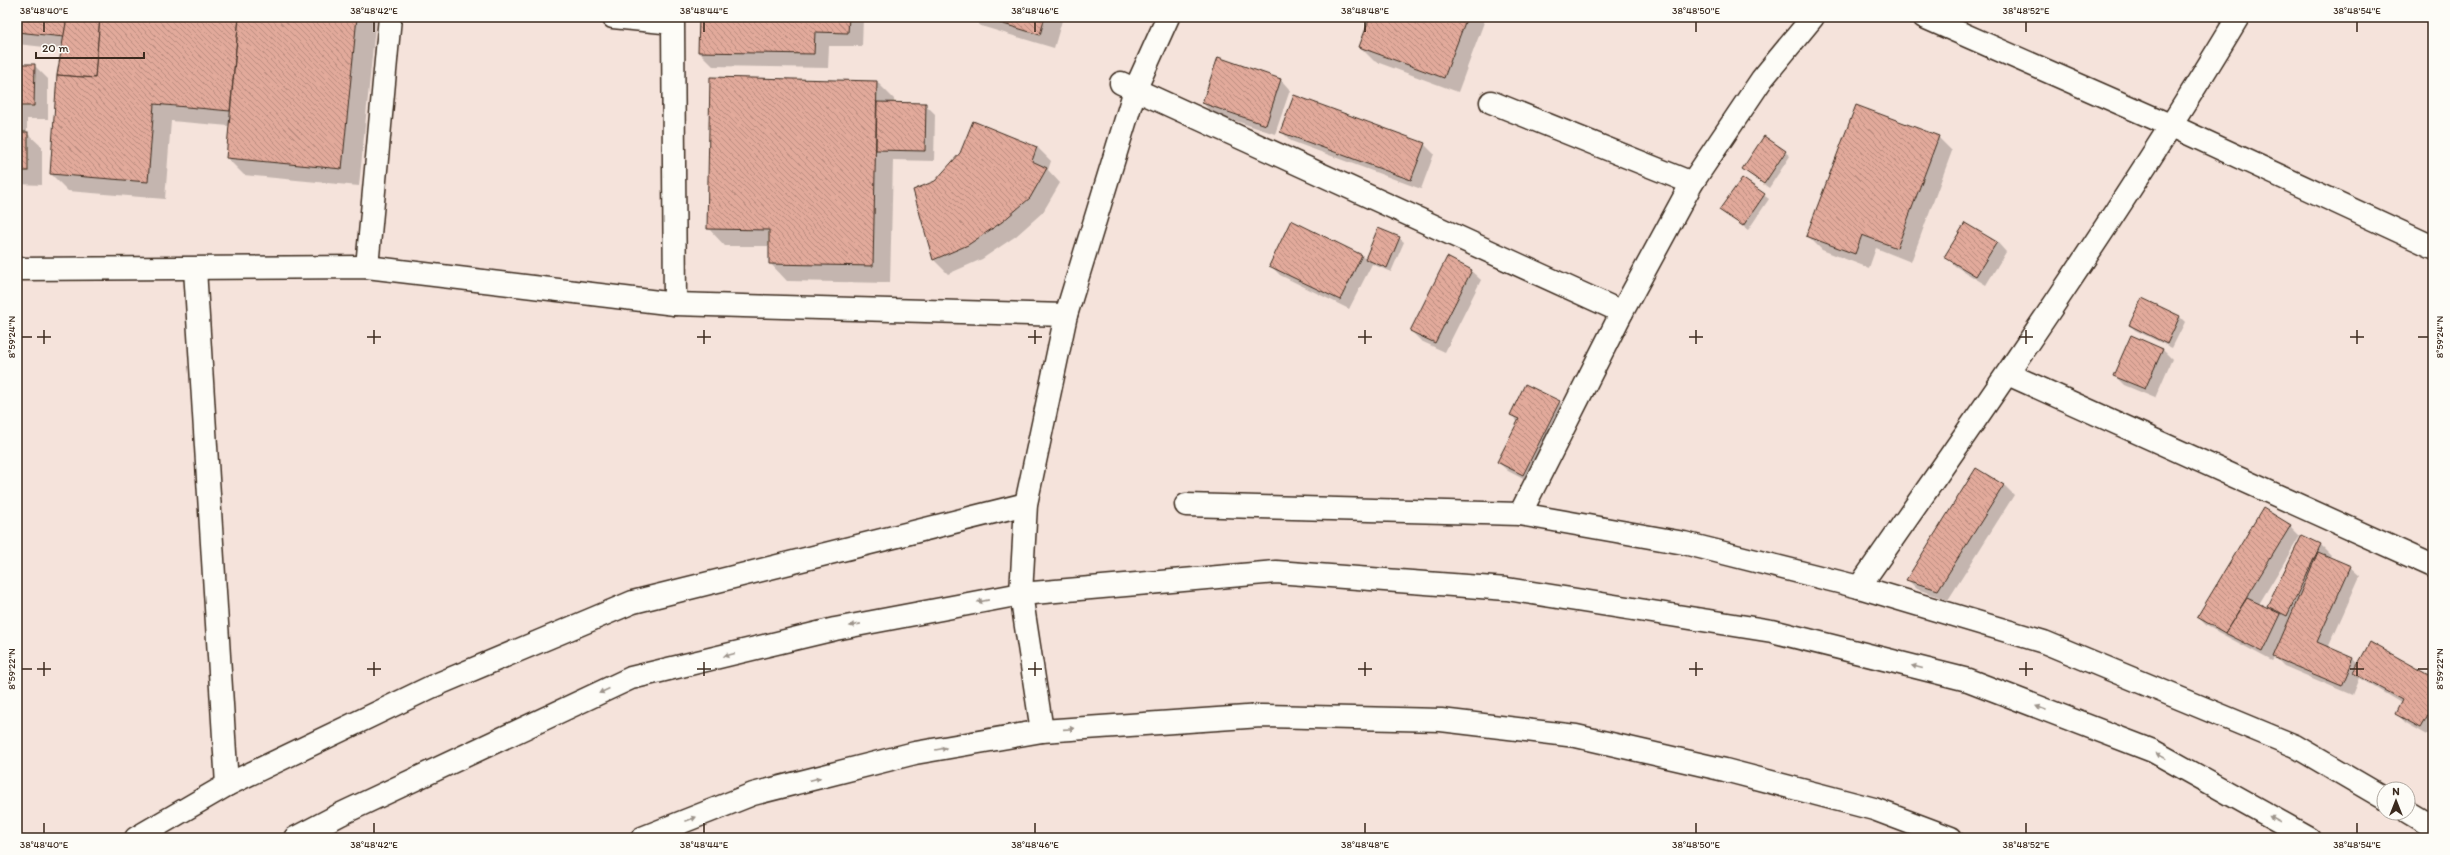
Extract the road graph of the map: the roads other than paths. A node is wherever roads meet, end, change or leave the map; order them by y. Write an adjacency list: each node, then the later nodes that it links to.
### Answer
1 (390, 17): 13 (street)
2 (613, 17): 7 (street)
3 (1168, 17): 8 (street)
4 (1813, 17): 11 (street)
5 (1924, 17): 10 (street)
6 (2238, 17): 10 (street)
7 (673, 20): 16 (street)
8 (1128, 86): 17 (street); 18 (street)
9 (1491, 102): 11 (street)
10 (2172, 126): 12 (street); 19 (street)
11 (1692, 183): 17 (street)
12 (2433, 247)
13 (367, 267): 15 (street); 16 (street)
14 (17, 269): 15 (street)
15 (195, 269): 27 (street)
16 (675, 304): 18 (street)
17 (1622, 312): 22 (street)
18 (1066, 315): 20 (street)
19 (2008, 374): 23 (street); 24 (street)
20 (1026, 504): 25 (street); 27 (street)
21 (1186, 506): 22 (street)
22 (1520, 514): 24 (street)
23 (2433, 566)
24 (1859, 587): 28 (street)
25 (1021, 594): 26 (street); 32 (street, one-way to 32); 35 (street, one-way to 25)
26 (1042, 731): 33 (street, one-way to 26); 34 (street, one-way to 34)
27 (227, 785): 31 (street)
28 (2376, 793)
29 (2416, 817): 30 (street)
30 (2433, 827)
31 (136, 838)
32 (295, 838)
33 (642, 838)
34 (1951, 838)
35 (2309, 838)

